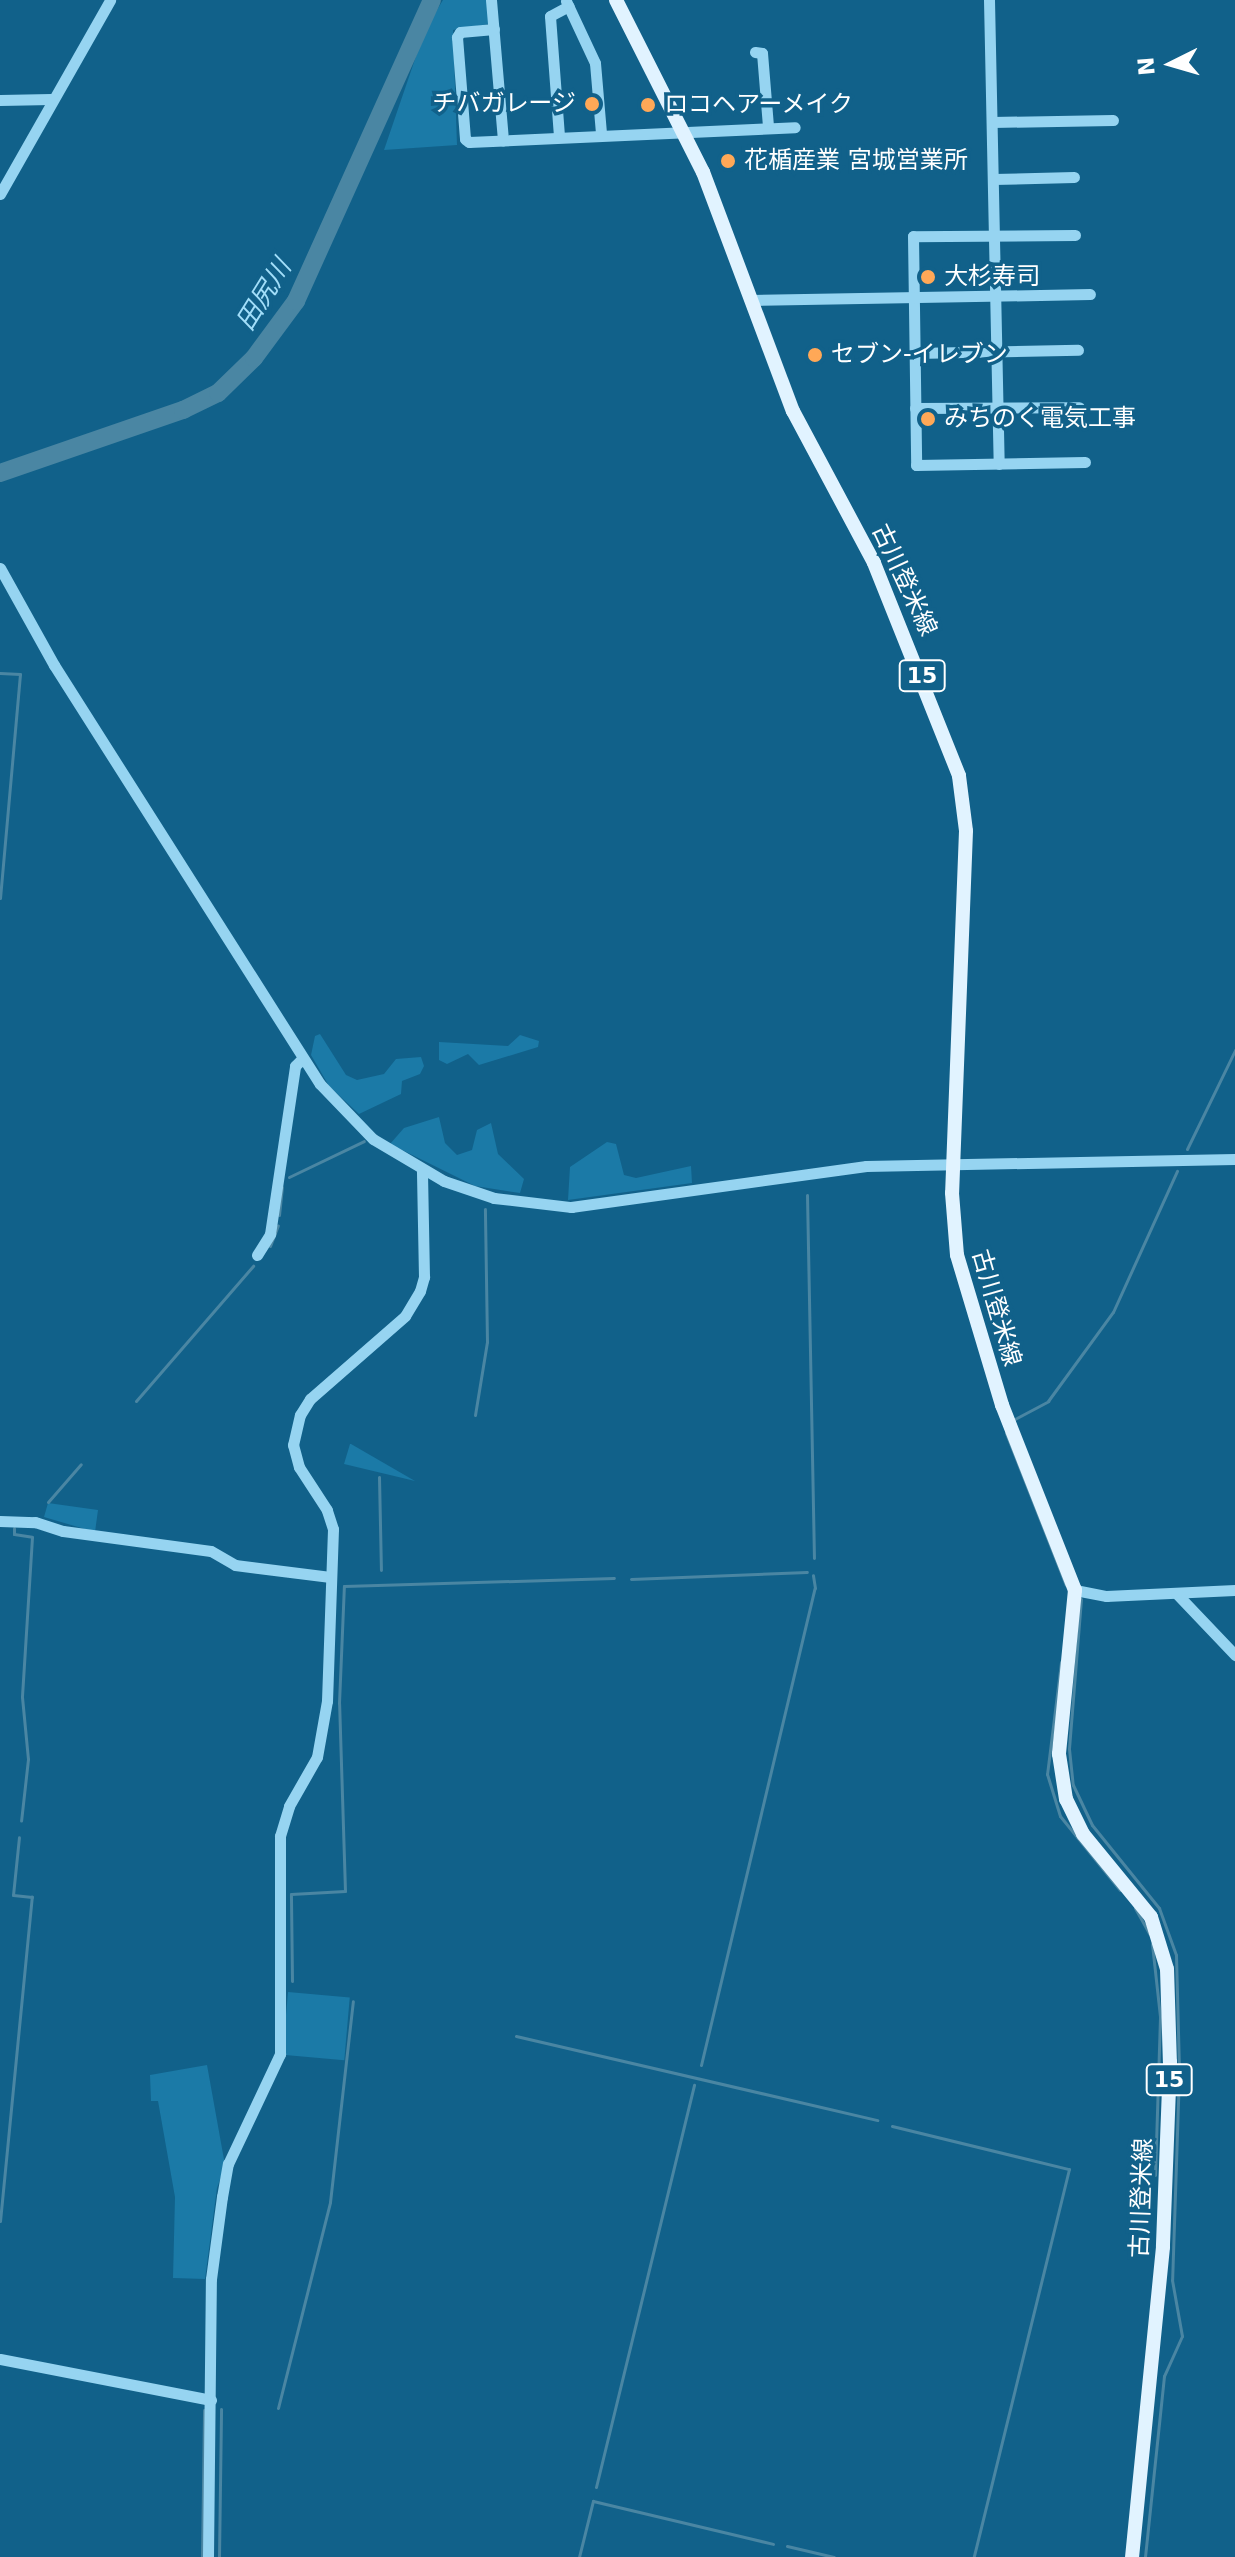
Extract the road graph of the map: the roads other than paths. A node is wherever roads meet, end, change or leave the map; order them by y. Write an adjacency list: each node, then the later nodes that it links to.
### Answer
1 (110, 0): 8 (street)
2 (491, 0): 6 (street)
3 (616, 0): 14 (main road, 古川登米線 / 15)
4 (989, 0): 11 (street)
5 (568, 3): 15 (street); 16 (street)
6 (494, 29): 17 (street); 17 (street)
7 (755, 52): 12 (street)
8 (51, 99): 9 (street); 20 (street)
9 (0, 100)
10 (1113, 120): 11 (street)
11 (992, 122): 19 (street)
12 (768, 126): 13 (street); 14 (street)
13 (795, 127)
14 (684, 129): 15 (street); 26 (main road, 古川登米線 / 15)
15 (601, 133): 16 (street)
16 (559, 136): 17 (street)
17 (503, 140)
18 (1074, 177): 19 (street)
19 (993, 179): 21 (street)
20 (0, 194)
21 (994, 235): 22 (street); 24 (street); 25 (street)
22 (1075, 235)
23 (1090, 294): 25 (street)
24 (914, 295): 25 (street); 26 (street); 29 (street)
25 (995, 296): 28 (street)
26 (751, 300): 38 (main road, 古川登米線 / 15)
27 (1078, 350): 28 (street)
28 (996, 352): 29 (street); 32 (street)
29 (915, 353): 31 (street)
30 (1079, 407): 32 (street)
31 (915, 408): 32 (street); 34 (street)
32 (998, 408): 34 (street)
33 (1085, 462): 34 (street)
34 (999, 464)
35 (0, 568): 36 (street)
36 (303, 1058): 39 (street); 40 (street)
37 (1235, 1159): 38 (street)
38 (954, 1165): 39 (street); 43 (main road, 古川登米線 / 15)
39 (422, 1169): 42 (street)
40 (257, 1255)
41 (0, 1521): 42 (street)
42 (330, 1577): 48 (street)
43 (1075, 1590): 45 (street); 50 (main road, 古川登米線 / 15)
44 (1235, 1590): 45 (street)
45 (1176, 1593): 46 (street)
46 (1235, 1655)
47 (0, 2359): 48 (street)
48 (211, 2400): 49 (street)
49 (208, 2557)
50 (1132, 2557)

